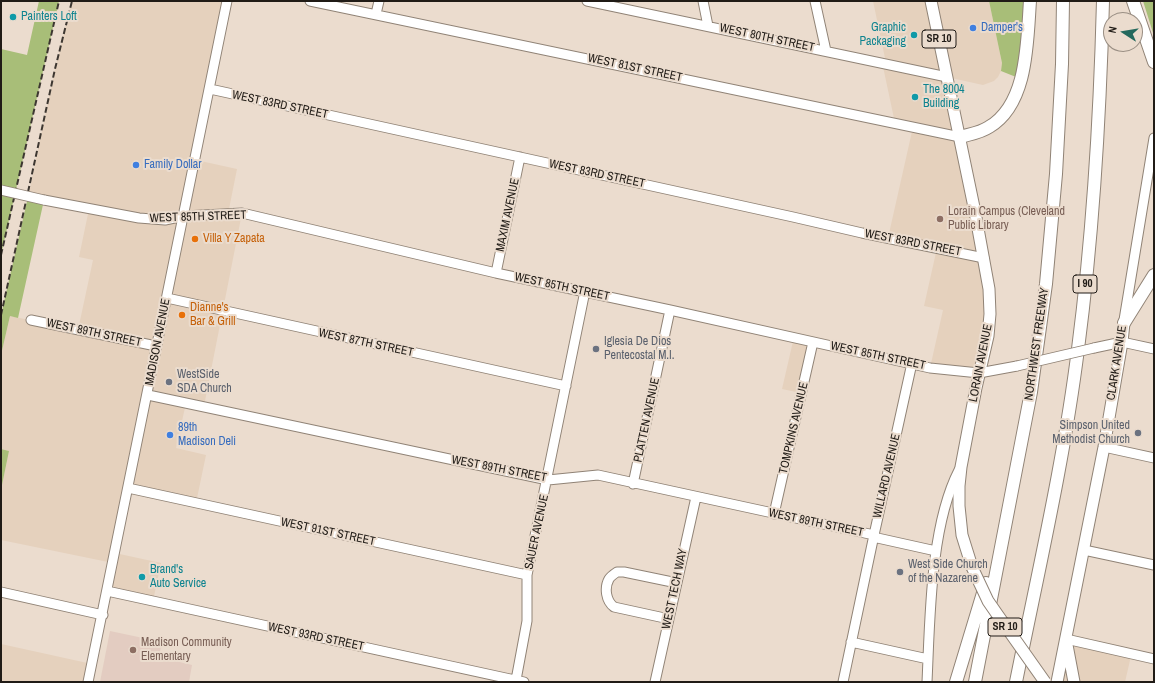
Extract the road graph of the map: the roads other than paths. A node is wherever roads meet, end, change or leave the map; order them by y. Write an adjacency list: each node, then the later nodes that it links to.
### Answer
1 (227, 1): 17 (street, MADISON AVENUE)
2 (310, 1): 12 (street, WEST 81ST STREET)
3 (379, 1): 12 (street)
4 (590, 1): 13 (street, WEST 80TH STREET)
5 (702, 1): 13 (street)
6 (815, 1): 14 (street)
7 (931, 1): 16 (main road, LORAIN AVENUE / SR 10)
8 (1030, 1): 18 (highway)
9 (1063, 1): 46 (highway, NORTHWEST FREEWAY)
10 (1103, 1): 69 (highway, I 90)
11 (1133, 1): 15 (highway)
12 (376, 14): 18 (street, WEST 81ST STREET)
13 (708, 26): 14 (street, WEST 80TH STREET)
14 (826, 50): 16 (street, WEST 80TH STREET)
15 (1154, 62)
16 (947, 77): 18 (main road, LORAIN AVENUE / SR 10)
17 (210, 89): 20 (street, WEST 83RD STREET); 22 (street, MADISON AVENUE)
18 (960, 137): 23 (main road, LORAIN AVENUE / SR 10)
19 (1154, 138): 30 (street, CLARK AVENUE)
20 (520, 157): 23 (street, WEST 83RD STREET); 24 (street, MAXIM AVENUE)
21 (1, 190): 22 (street, WEST 85TH STREET, bridge)
22 (184, 216): 24 (street, WEST 85TH STREET); 27 (street, MADISON AVENUE)
23 (984, 258): 36 (main road, LORAIN AVENUE / SR 10)
24 (496, 273): 26 (street, WEST 85TH STREET)
25 (1154, 275): 30 (highway)
26 (585, 291): 28 (street, WEST 85TH STREET); 37 (street, SAUER AVENUE)
27 (167, 298): 33 (street, MADISON AVENUE); 37 (street, WEST 87TH STREET)
28 (670, 310): 31 (street, WEST 85TH STREET); 43 (street, PLATTEN AVENUE)
29 (31, 320): 33 (street, WEST 89TH STREET)
30 (1124, 323): 32 (main road, CLARK AVENUE)
31 (813, 342): 35 (street, WEST 85TH STREET); 47 (street, TOMPKINS AVENUE)
32 (1122, 342): 34 (street); 36 (street, WEST 85TH STREET, bridge); 39 (main road, CLARK AVENUE)
33 (156, 346): 38 (street, MADISON AVENUE)
34 (1154, 349)
35 (912, 364): 36 (street, WEST 85TH STREET); 48 (street, WILLARD AVENUE)
36 (979, 373): 41 (main road, LORAIN AVENUE / SR 10)
37 (566, 386): 42 (street, SAUER AVENUE)
38 (148, 395): 42 (street, WEST 89TH STREET); 44 (street, MADISON AVENUE)
39 (1104, 447): 40 (street); 49 (main road, CLARK AVENUE)
40 (1154, 458)
41 (961, 467): 50 (street); 70 (main road, LORAIN AVENUE / SR 10, bridge)
42 (548, 480): 43 (street, WEST 89TH STREET); 52 (street, SAUER AVENUE)
43 (633, 484): 45 (street, WEST 89TH STREET)
44 (128, 488): 52 (street, WEST 91ST STREET); 54 (street, MADISON AVENUE)
45 (696, 497): 47 (street, WEST 89TH STREET); 53 (street, WEST TECH WAY)
46 (1009, 506): 67 (highway); 68 (highway, NORTHWEST FREEWAY)
47 (774, 514): 48 (street, WEST 89TH STREET)
48 (874, 536): 50 (street, WEST 89TH STREET); 59 (street, WILLARD AVENUE)
49 (1084, 550): 51 (street); 58 (main road, CLARK AVENUE)
50 (936, 551): 61 (street)
51 (1154, 565)
52 (528, 575): 62 (street, SAUER AVENUE)
53 (677, 583): 57 (street, WEST TECH WAY); 57 (street)
54 (108, 591): 56 (street, MADISON AVENUE); 62 (street, WEST 93RD STREET)
55 (1, 592): 56 (street)
56 (102, 615): 63 (street, MADISON AVENUE)
57 (669, 619): 64 (street, WEST TECH WAY)
58 (1066, 639): 60 (street); 71 (main road, CLARK AVENUE); 72 (main road)
59 (851, 642): 61 (street); 65 (street, WILLARD AVENUE)
60 (1154, 658)
61 (928, 659): 66 (street)
62 (520, 681)
63 (88, 682)
64 (655, 682)
65 (843, 682)
66 (927, 682)
67 (956, 682)
68 (974, 682)
69 (1016, 682)
70 (1045, 682)
71 (1057, 682)
72 (1074, 682)

